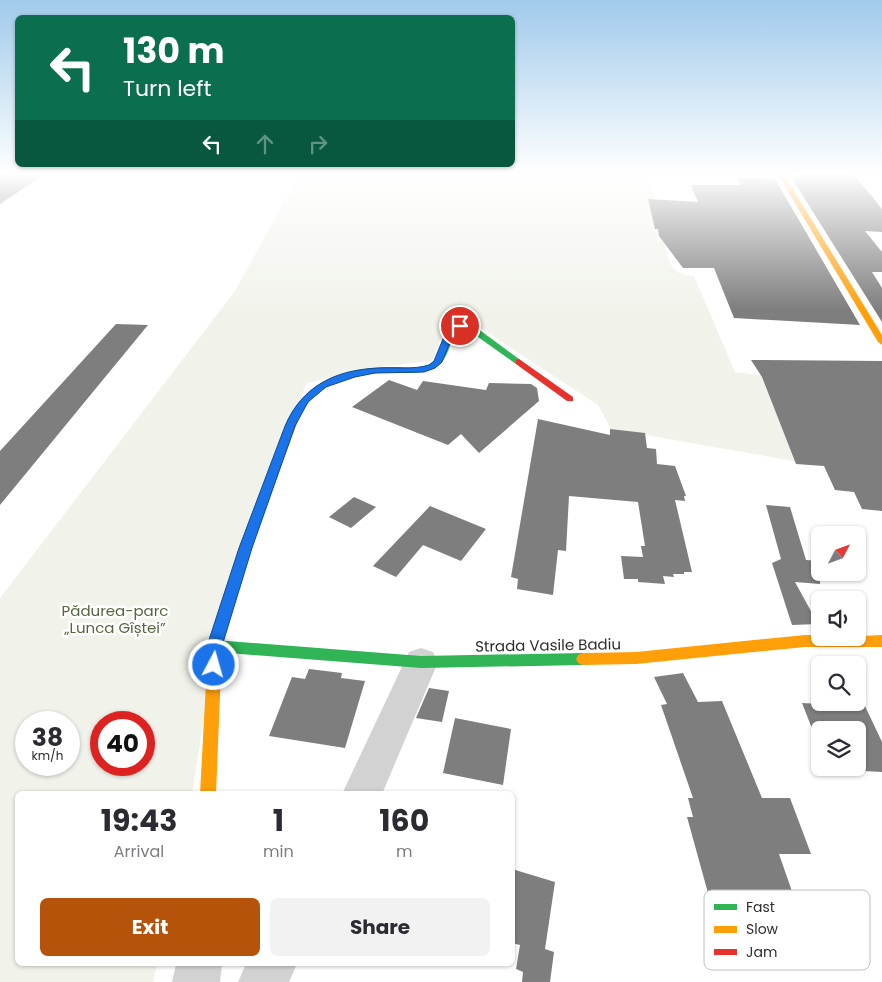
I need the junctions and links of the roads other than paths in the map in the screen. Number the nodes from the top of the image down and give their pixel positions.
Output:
1 (808, 219) edge
2 (882, 342) edge
3 (570, 399) dead end
4 (882, 640) edge
5 (215, 646) junction
6 (421, 662) junction
7 (208, 791) edge
8 (363, 791) edge
9 (199, 966) edge
10 (272, 966) edge
11 (196, 982) edge
12 (262, 982) edge

1 - 2 street
3 - 5 street
4 - 6 street, Strada Vasile Badiu
5 - 6 street, Strada Vasile Badiu
5 - 7 street
6 - 8 street
9 - 11 street
10 - 12 street

